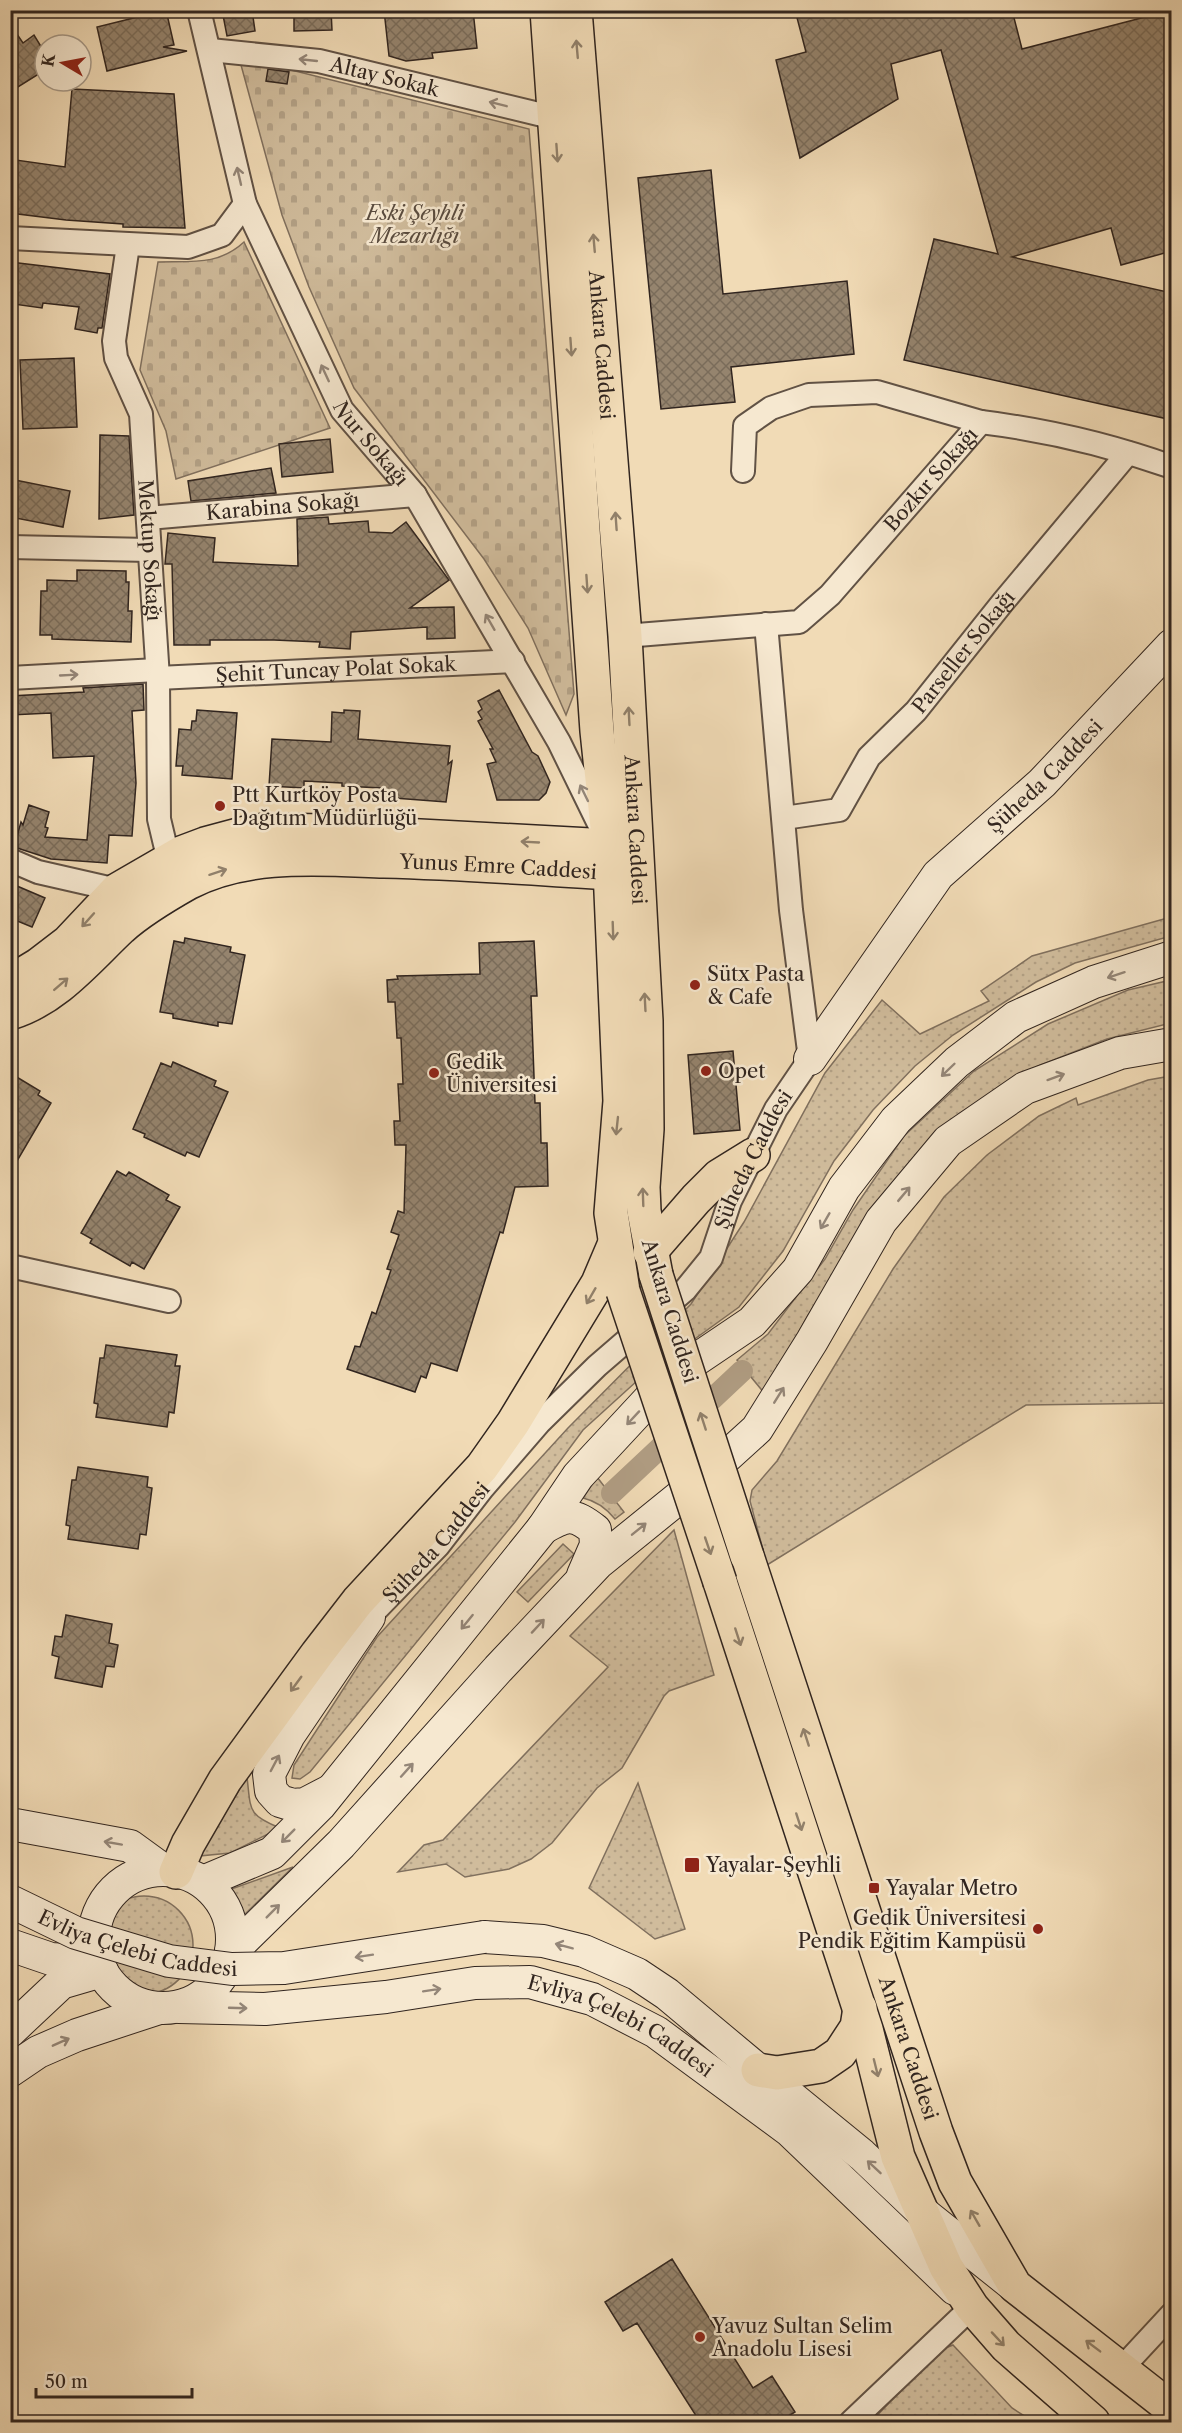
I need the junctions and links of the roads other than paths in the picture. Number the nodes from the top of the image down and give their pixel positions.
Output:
1 (199, 10) edge
2 (547, 10) edge
3 (574, 10) edge
4 (210, 50) junction
5 (555, 118) junction
6 (245, 204) junction
7 (10, 238) edge
8 (128, 245) junction
9 (981, 422) junction
10 (1128, 453) junction
11 (1172, 467) edge
12 (743, 471) dead end
13 (415, 495) junction
14 (148, 518) junction
15 (10, 547) edge
16 (149, 550) junction
17 (766, 624) junction
18 (625, 636) junction
19 (1172, 645) edge
20 (513, 661) junction
21 (158, 674) junction
22 (10, 678) edge
23 (597, 731) junction
24 (559, 742) junction
25 (784, 818) junction
26 (619, 859) junction
27 (10, 860) edge
28 (169, 861) junction
29 (117, 890) junction
30 (1172, 957) edge
31 (10, 982) edge
32 (10, 1013) edge
33 (1172, 1044) edge
34 (810, 1059) junction
35 (753, 1155) junction
36 (615, 1243) junction
37 (653, 1263) junction
38 (10, 1266) edge
39 (169, 1301) dead end
40 (543, 1527) junction
41 (580, 1582) junction
42 (369, 1617) junction
43 (317, 1654) junction
44 (333, 1789) junction
45 (10, 1824) edge
46 (181, 1874) junction
47 (10, 1901) edge
48 (10, 1922) edge
49 (10, 1945) edge
50 (483, 1948) junction
51 (231, 1952) junction
52 (100, 1966) junction
53 (169, 2008) junction
54 (860, 2008) junction
55 (10, 2031) edge
56 (758, 2070) junction
57 (10, 2071) edge
58 (922, 2212) junction
59 (907, 2243) junction
60 (1015, 2286) junction
61 (972, 2307) junction
62 (1172, 2314) edge
63 (1122, 2368) junction
64 (1172, 2409) edge
65 (851, 2422) edge
66 (1093, 2422) edge

1 - 4 street, Nur Sokağı
2 - 5 main road, Ankara Caddesi
18 -> 3 main road, Ankara Caddesi
5 -> 4 street, Altay Sokak
6 -> 4 street, Nur Sokağı
5 -> 23 main road, Ankara Caddesi
6 - 8 street
13 -> 6 street, Nur Sokağı
7 - 8 street
8 - 14 street, Mektup Sokağı
9 - 10 street
9 - 12 street, Bozkır Sokağı
9 - 17 street, Bozkır Sokağı
10 - 11 street
10 - 25 street, Parseller Sokağı
13 - 14 street, Karabina Sokağı
20 -> 13 street, Nur Sokağı
14 - 16 street, Mektup Sokağı
15 - 16 street
16 - 21 street, Mektup Sokağı
17 - 18 street, Bozkır Sokağı
17 - 25 street
26 -> 18 main road, Ankara Caddesi
19 - 34 street, Şüheda Caddesi
20 - 21 street, Şehit Tuncay Polat Sokak
20 - 24 street, Nur Sokağı
22 -> 21 street, Şehit Tuncay Polat Sokak
21 - 28 street, Mektup Sokağı
23 - 24 street
23 - 26 main road, Ankara Caddesi
26 -> 24 street, Nur Sokağı
25 - 34 street
26 -> 28 main road, Yunus Emre Caddesi
32 -> 26 main road, Yunus Emre Caddesi
26 -> 36 main road, Ankara Caddesi
37 -> 26 main road, Ankara Caddesi
27 - 29 street
28 - 29 main road, Yunus Emre Caddesi
29 -> 31 main road, Yunus Emre Caddesi
30 -> 40 street
41 -> 33 street
34 - 35 street, Şüheda Caddesi
35 - 37 main road
35 - 42 street, Şüheda Caddesi
36 -> 43 main road
36 -> 54 main road, Ankara Caddesi, bridge
60 -> 37 main road, Ankara Caddesi, bridge
38 - 39 street
40 - 41 street
40 -> 44 street
51 -> 41 street
42 - 43 street, Şüheda Caddesi
44 -> 42 street
43 -> 46 main road
44 -> 46 street
46 -> 45 street
46 - 51 street
46 - 52 street
50 -> 47 street, Evliya Çelebi Caddesi, bridge
48 - 50 street, Evliya Çelebi Caddesi
49 - 52 street, Evliya Çelebi Caddesi
56 -> 50 street
50 - 59 street
51 - 53 street
52 - 53 street
52 - 55 street
57 -> 53 street
53 -> 59 street, Evliya Çelebi Caddesi
54 - 56 main road
54 -> 58 main road, Ankara Caddesi
58 -> 56 street
58 - 60 street
58 - 61 main road, Ankara Caddesi
59 - 61 street, Evliya Çelebi Caddesi
63 -> 60 main road, Ankara Caddesi
61 - 65 street
61 -> 66 main road, Ankara Caddesi
62 - 63 street
63 - 64 main road, Ankara Caddesi

